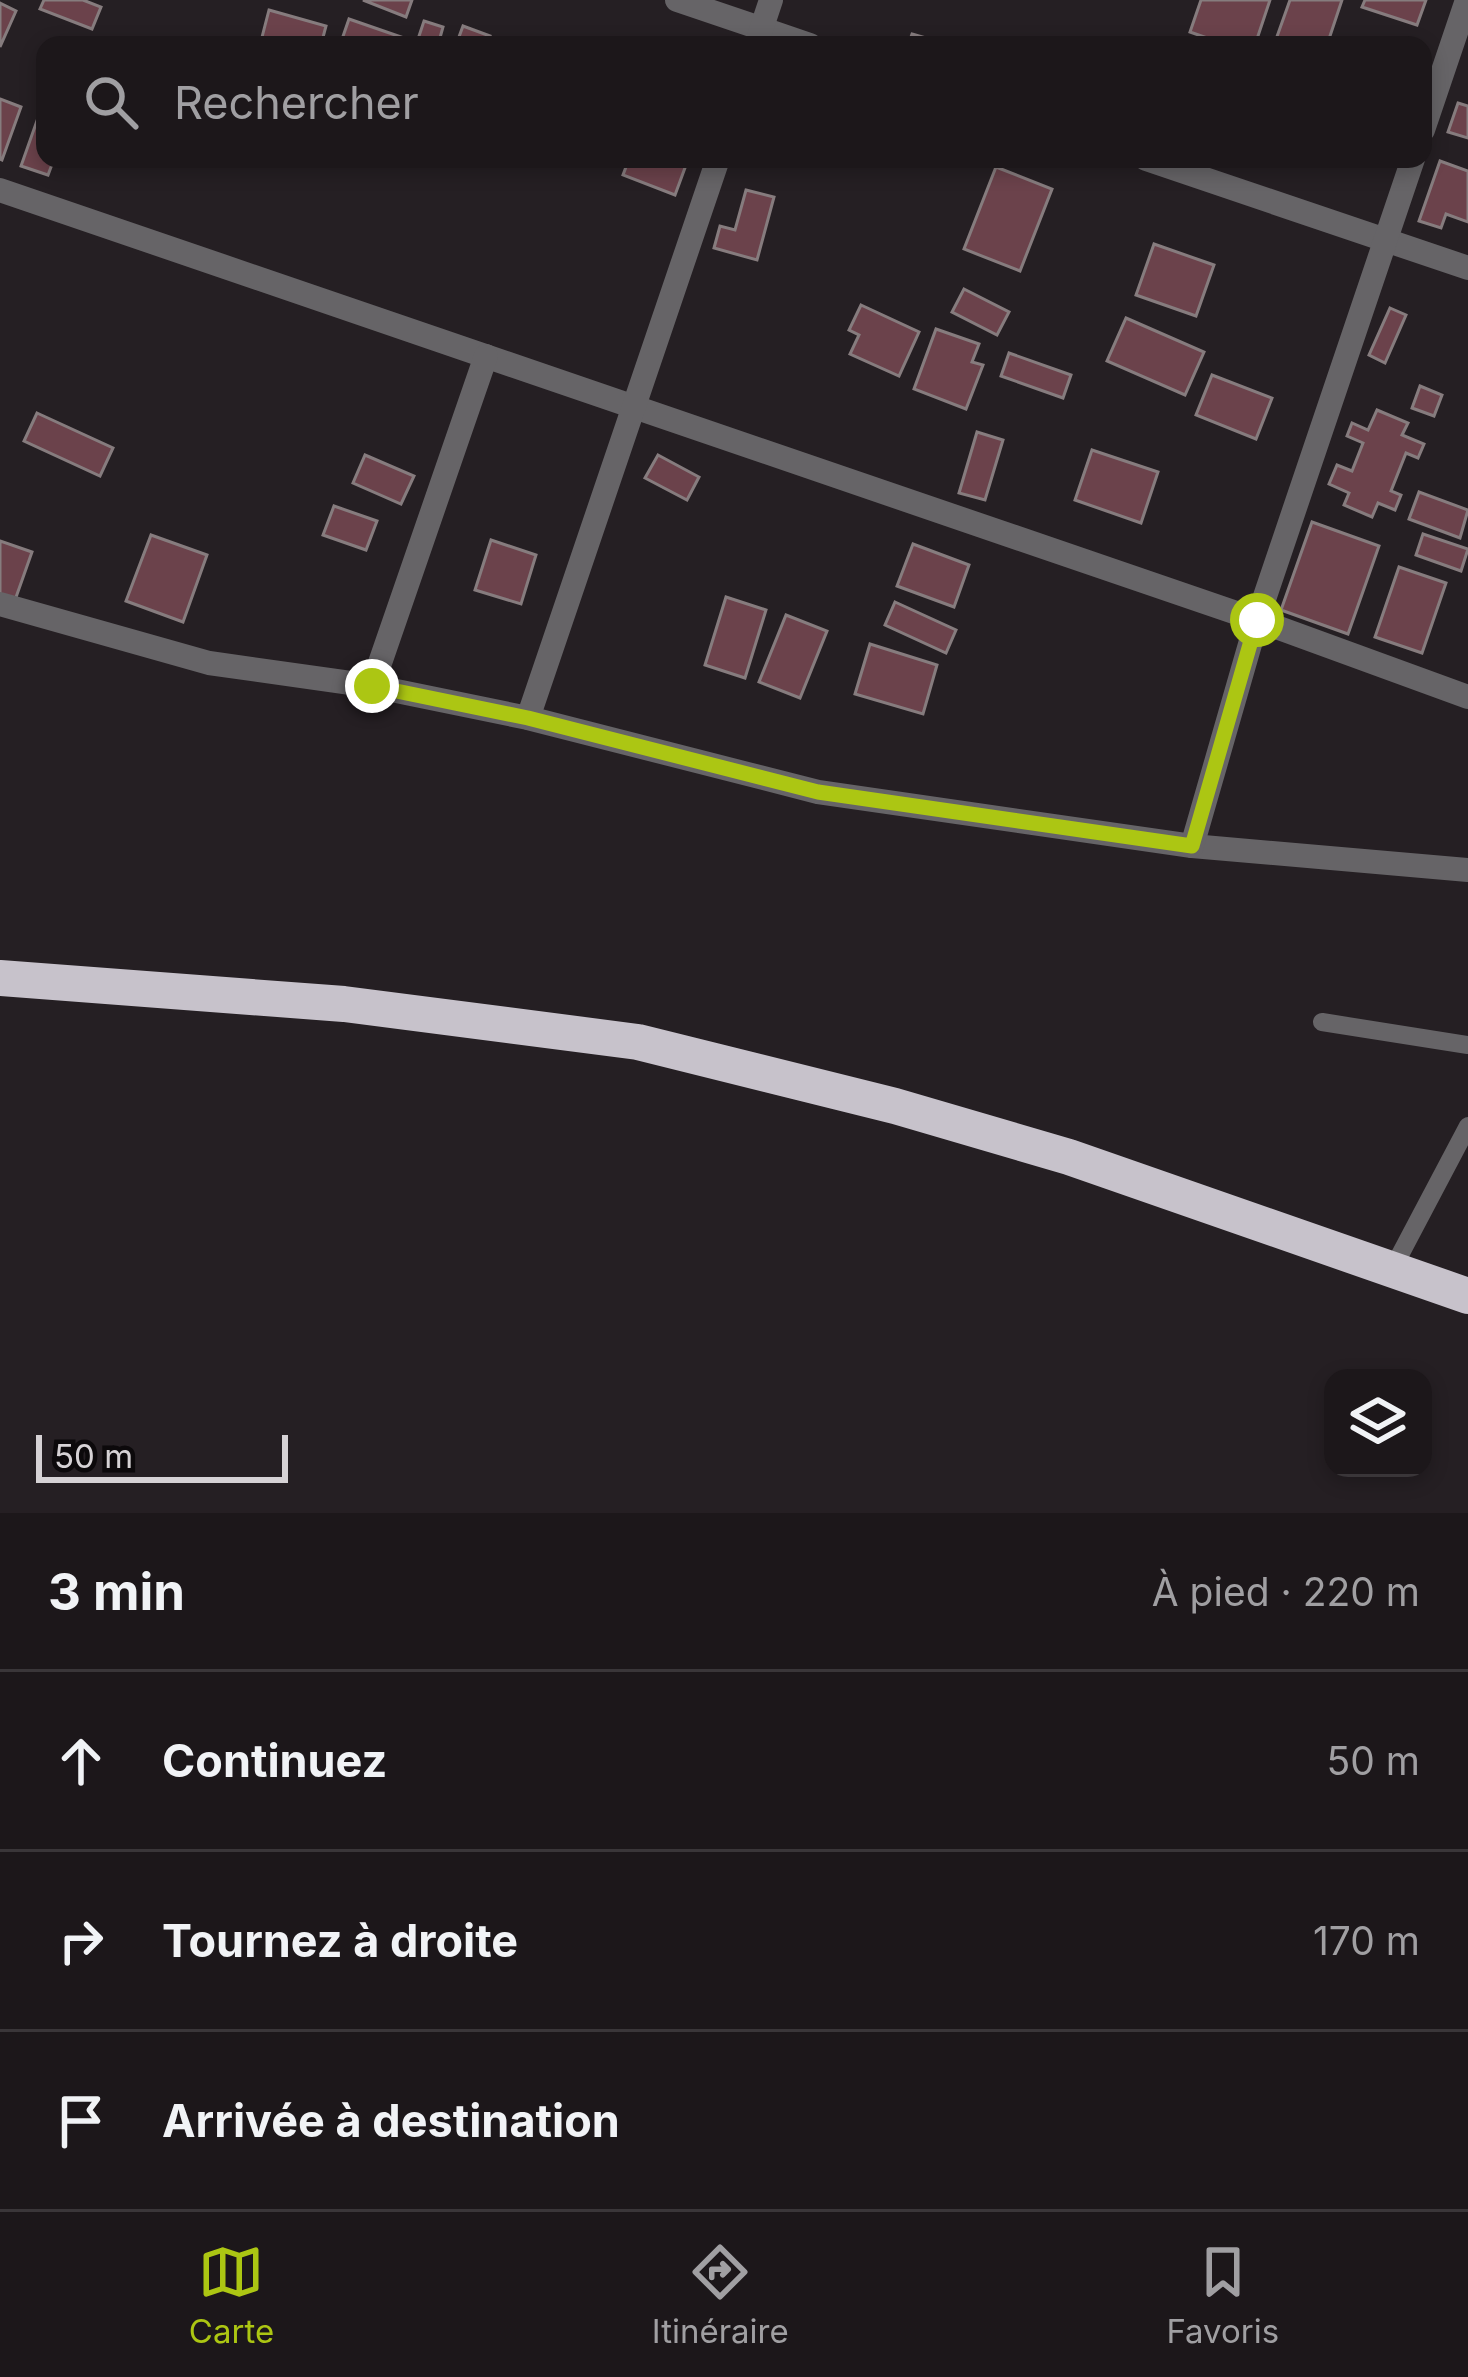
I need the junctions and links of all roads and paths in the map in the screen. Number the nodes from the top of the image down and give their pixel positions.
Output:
1 (677, 0) edge
2 (772, 0) edge
3 (1466, 0) edge
4 (757, 36) edge
5 (759, 36) edge
6 (1432, 103) edge
7 (715, 168) edge
8 (1174, 168) edge
9 (1410, 168) edge
10 (0, 190) edge
11 (1386, 240) junction
12 (1468, 268) edge
13 (486, 356) junction
14 (634, 406) junction
15 (0, 604) edge
16 (1257, 620) junction
17 (372, 686) junction
18 (1468, 697) edge
19 (528, 718) junction
20 (1192, 846) junction
21 (1468, 870) edge
22 (0, 978) edge
23 (1322, 1022) dead end
24 (1468, 1045) edge
25 (1468, 1126) edge
26 (1392, 1270) junction
27 (1468, 1296) edge

1 - 4 street
2 - 5 street
3 - 6 street
7 - 14 street
8 - 11 street
9 - 11 street
10 - 13 street
11 - 12 street
11 - 16 street
13 - 14 street
13 - 17 street
14 - 16 street
14 - 19 street
15 - 17 street
16 - 18 street
16 - 20 street
17 - 19 street
19 - 20 street
20 - 21 street
22 - 26 highway
23 - 24 lane
25 - 26 lane
26 - 27 highway

